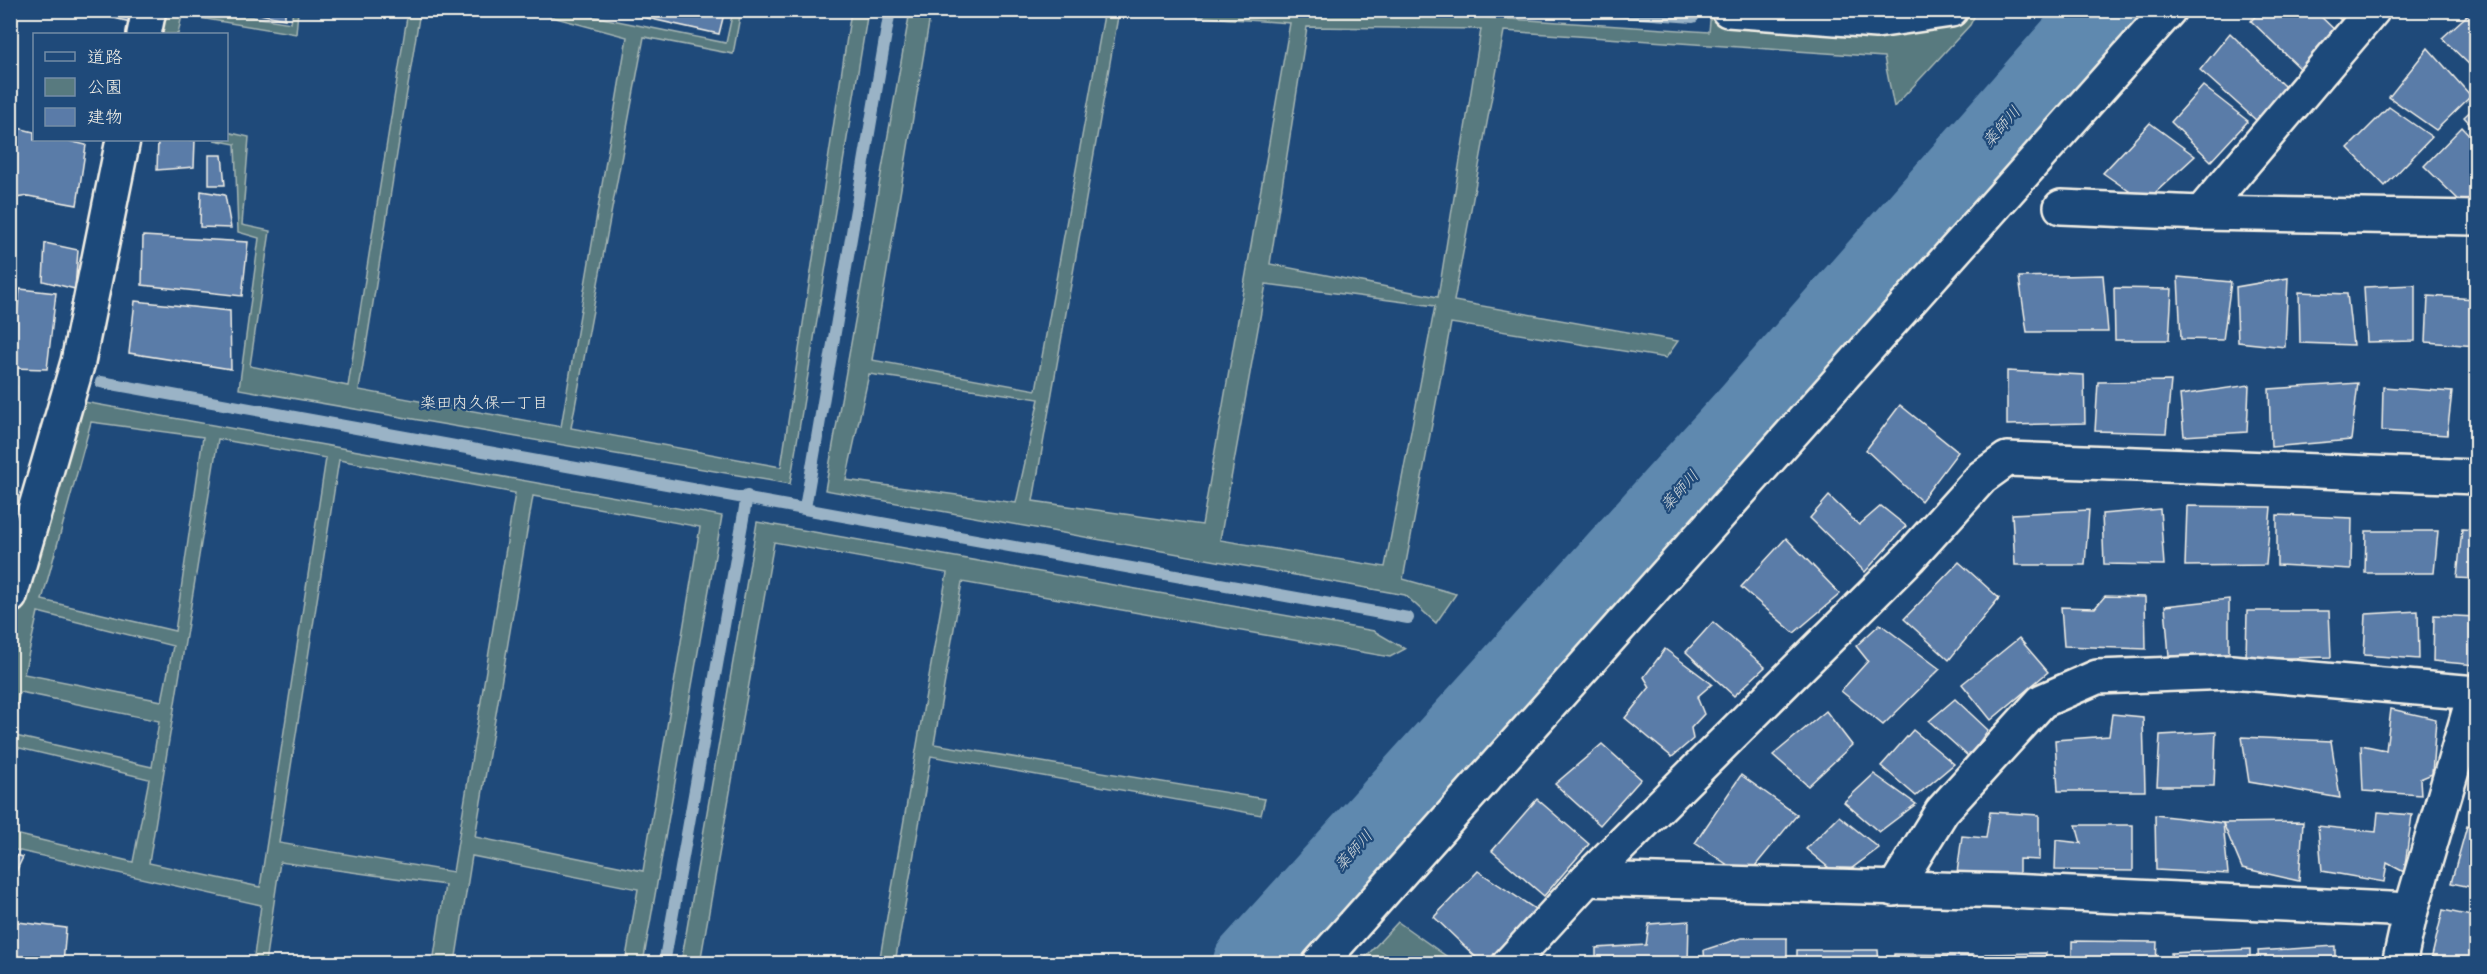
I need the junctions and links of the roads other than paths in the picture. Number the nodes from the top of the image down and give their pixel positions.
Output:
1 (149, 10) edge
2 (1728, 10) edge
3 (1951, 10) edge
4 (2169, 10) edge
5 (2373, 10) edge
6 (144, 33) edge
7 (123, 141) edge
8 (2061, 207) dead end
9 (2201, 213) junction
10 (2476, 218) edge
11 (2476, 477) edge
12 (10, 596) edge
13 (2476, 692) edge
14 (1587, 879) junction
15 (1894, 889) junction
16 (2411, 910) junction
17 (1319, 963) edge
18 (1509, 963) edge
19 (2399, 963) edge

1 - 6 street
2 - 3 street
4 - 17 street
5 - 9 street
7 - 12 street
8 - 9 street
9 - 10 street
11 - 14 street
13 - 15 street
13 - 16 street
14 - 15 street
14 - 18 street
15 - 16 street
16 - 19 street

